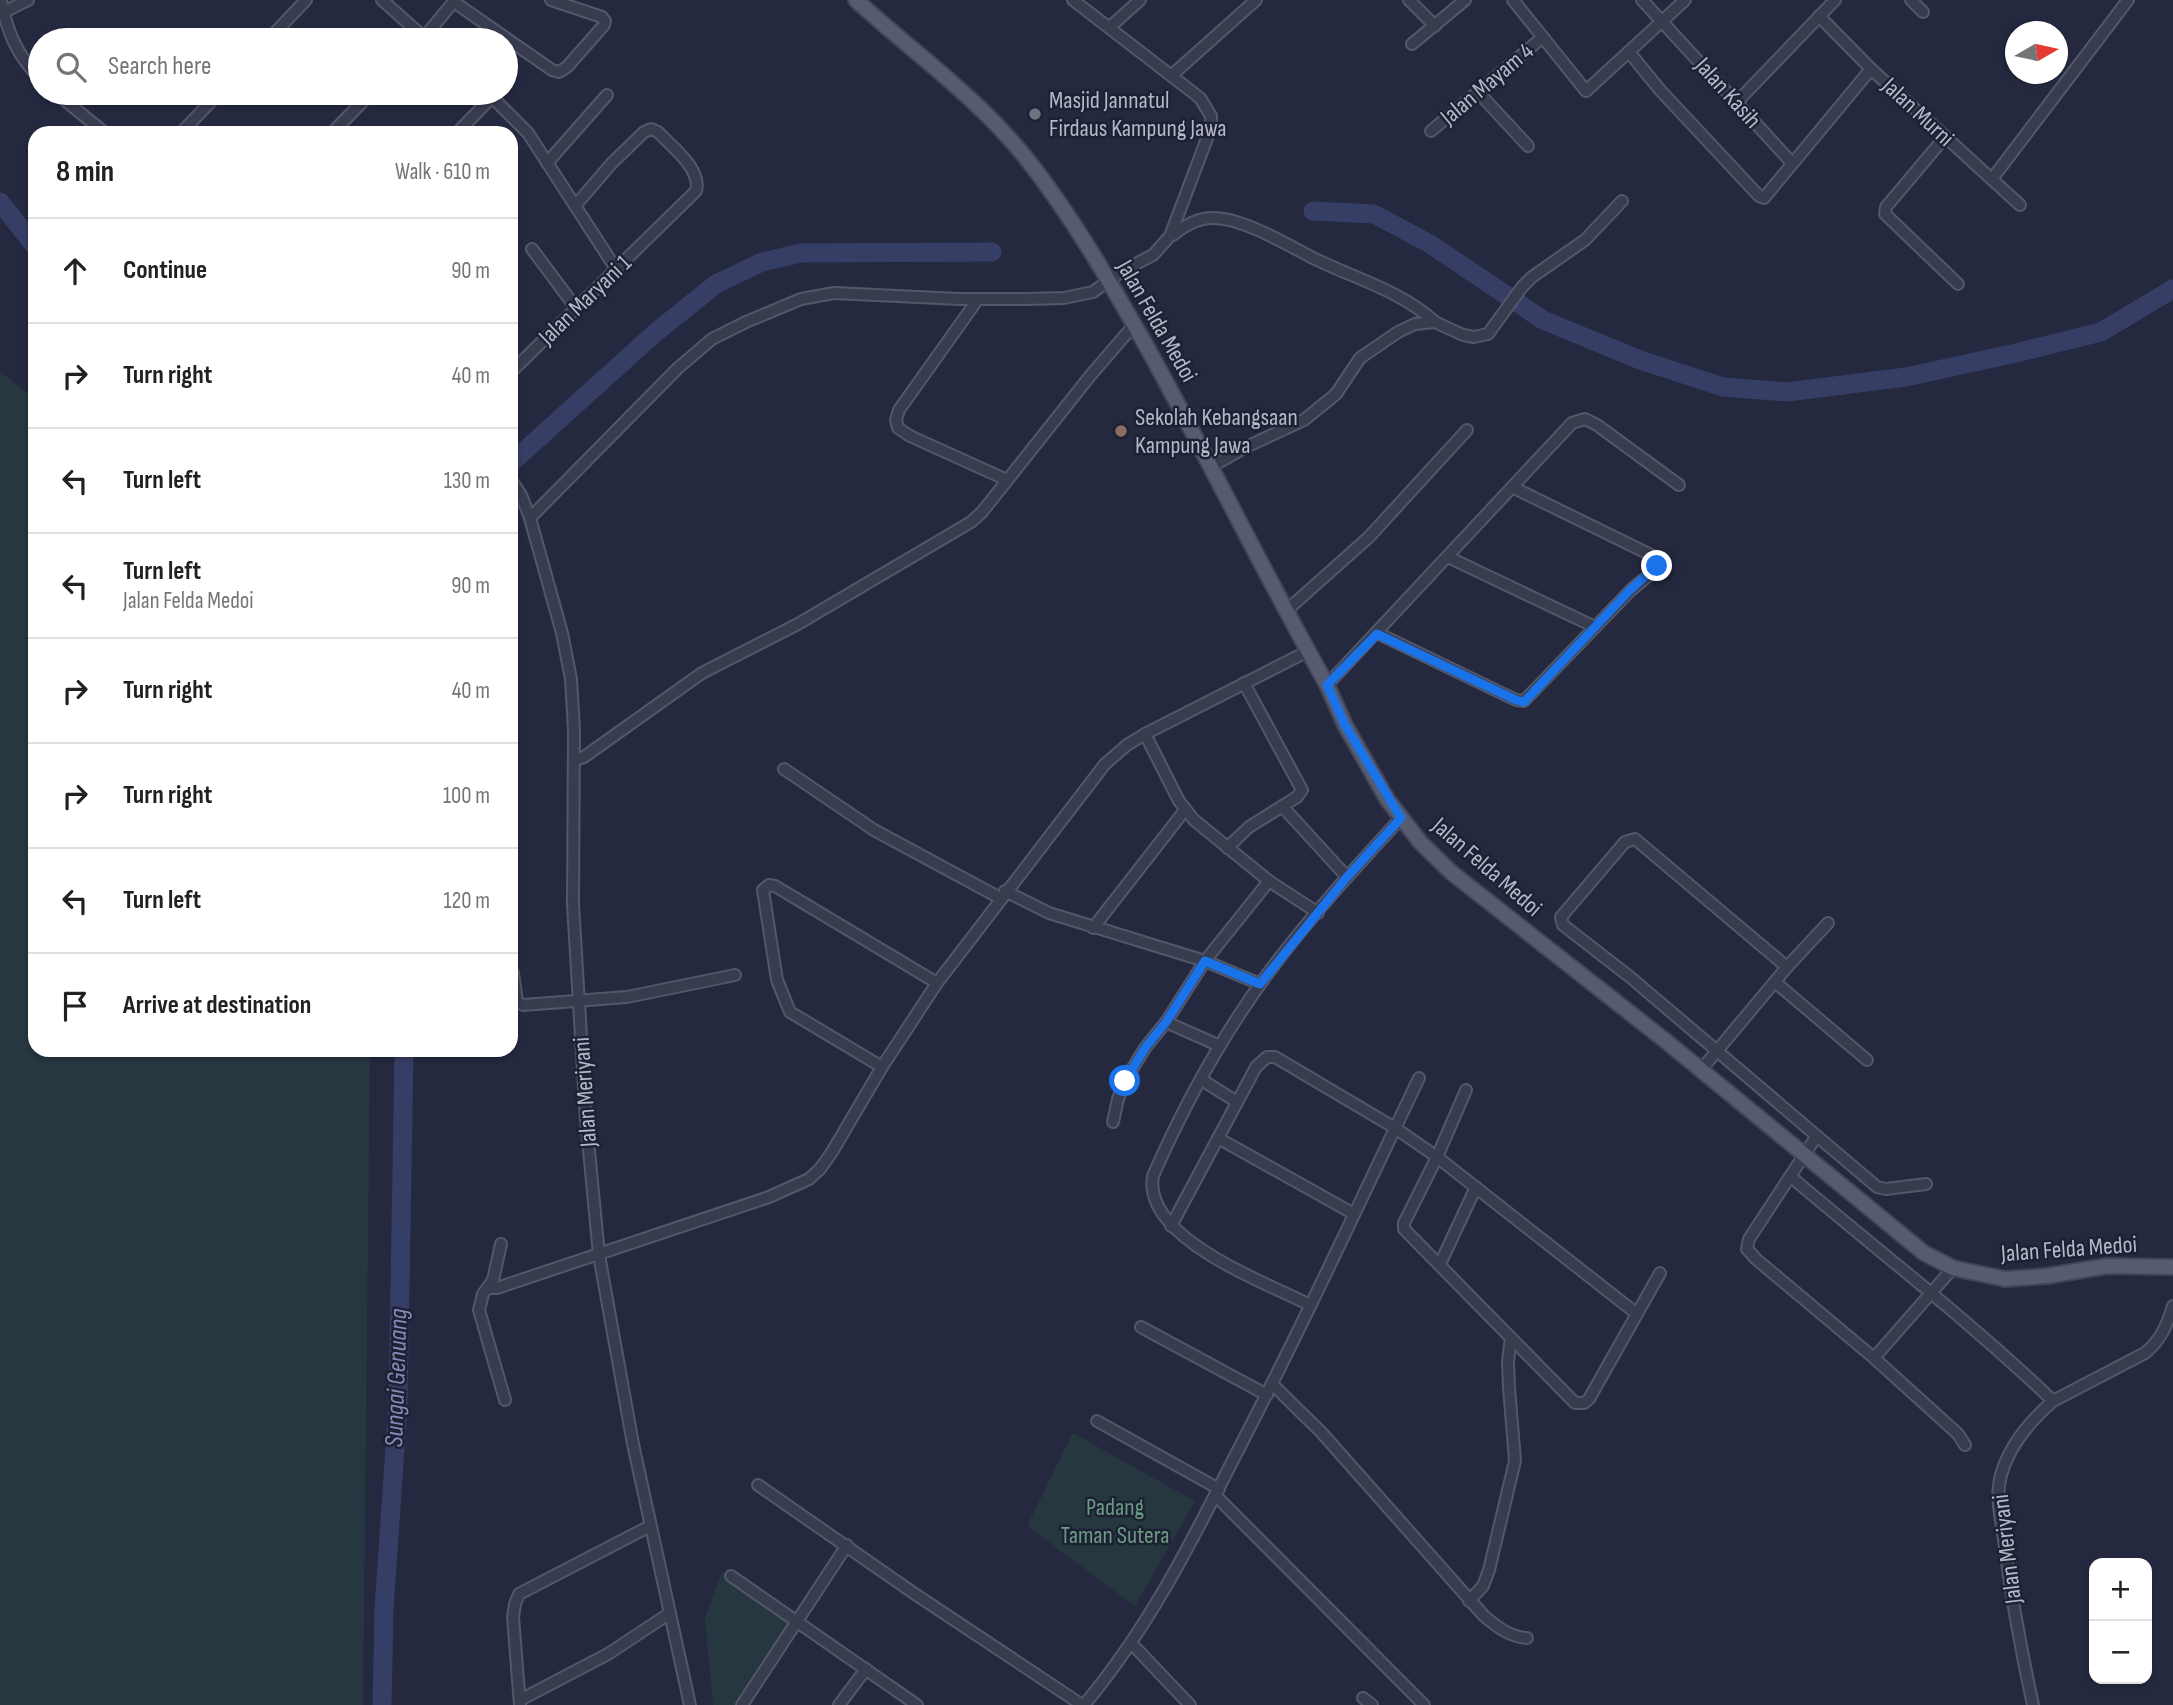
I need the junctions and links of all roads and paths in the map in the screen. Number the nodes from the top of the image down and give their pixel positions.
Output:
1 (1, 0) edge
2 (28, 0) edge
3 (306, 0) edge
4 (382, 0) edge
5 (551, 0) edge
6 (856, 0) edge
7 (1073, 0) edge
8 (1140, 0) edge
9 (1256, 0) edge
10 (1409, 0) edge
11 (1465, 0) edge
12 (1513, 0) edge
13 (1642, 0) edge
14 (1685, 0) edge
15 (1835, 0) edge
16 (1911, 0) edge
17 (2128, 0) edge
18 (455, 1) edge
19 (4, 12) junction
20 (1923, 12) dead end
21 (1819, 16) junction
22 (1663, 22) junction
23 (1435, 26) junction
24 (1110, 27) junction
25 (279, 28) edge
26 (413, 28) edge
27 (434, 28) edge
28 (493, 28) edge
29 (1543, 37) junction
30 (1412, 44) dead end
31 (518, 46) edge
32 (1629, 52) junction
33 (28, 64) edge
34 (1871, 69) junction
35 (1172, 75) junction
36 (1478, 92) junction
37 (607, 95) dead end
38 (1737, 102) junction
39 (71, 105) edge
40 (207, 105) edge
41 (359, 105) edge
42 (481, 105) edge
43 (501, 105) edge
44 (96, 126) edge
45 (187, 126) edge
46 (339, 126) edge
47 (463, 126) edge
48 (1431, 131) dead end
49 (1945, 138) junction
50 (1528, 146) dead end
51 (547, 163) junction
52 (1793, 163) junction
53 (1992, 179) junction
54 (1622, 201) dead end
55 (2020, 205) dead end
56 (575, 206) junction
57 (1170, 236) junction
58 (532, 249) dead end
59 (616, 269) junction
60 (1109, 281) junction
61 (1958, 284) dead end
62 (978, 299) junction
63 (576, 308) junction
64 (1435, 322) junction
65 (1134, 325) junction
66 (518, 365) edge
67 (1467, 430) dead end
68 (1211, 467) junction
69 (1007, 480) junction
70 (1679, 485) dead end
71 (1513, 487) junction
72 (518, 490) edge
73 (530, 518) junction
74 (1448, 557) junction
75 (1286, 611) junction
76 (1595, 627) junction
77 (1377, 634) junction
78 (1308, 651) junction
79 (1244, 683) junction
80 (1327, 685) junction
81 (1145, 734) junction
82 (574, 760) junction
83 (783, 769) dead end
84 (1282, 806) junction
85 (1185, 810) junction
86 (1401, 818) junction
87 (1227, 848) junction
88 (1347, 877) junction
89 (1269, 881) junction
90 (1003, 895) junction
91 (1318, 913) junction
92 (1828, 923) dead end
93 (1093, 928) junction
94 (1205, 961) junction
95 (1787, 967) junction
96 (735, 975) dead end
97 (1775, 982) junction
98 (937, 983) junction
99 (1260, 984) junction
100 (518, 1002) edge
101 (580, 1002) junction
102 (1166, 1022) junction
103 (1220, 1046) junction
104 (1717, 1051) junction
105 (1867, 1060) dead end
106 (882, 1067) junction
107 (1701, 1070) junction
108 (1419, 1078) dead end
109 (1202, 1080) junction
110 (1466, 1090) dead end
111 (1237, 1102) junction
112 (1113, 1122) dead end
113 (1395, 1128) junction
114 (1816, 1137) junction
115 (1218, 1138) junction
116 (1803, 1154) junction
117 (1437, 1157) junction
118 (1790, 1176) junction
119 (1926, 1184) dead end
120 (1476, 1187) junction
121 (1354, 1213) junction
122 (1171, 1226) junction
123 (501, 1244) dead end
124 (599, 1255) junction
125 (1440, 1264) junction
126 (2173, 1267) edge
127 (1953, 1268) junction
128 (1660, 1273) dead end
129 (488, 1288) junction
130 (1930, 1294) junction
131 (1310, 1305) junction
132 (2173, 1306) edge
133 (1637, 1314) junction
134 (1141, 1327) dead end
135 (1511, 1338) junction
136 (1874, 1359) junction
137 (1272, 1384) junction
138 (1267, 1395) junction
139 (505, 1401) dead end
140 (2053, 1401) junction
141 (1097, 1421) dead end
142 (1965, 1445) dead end
143 (758, 1485) dead end
144 (1217, 1492) junction
145 (650, 1526) junction
146 (847, 1545) junction
147 (731, 1576) dead end
148 (1469, 1601) junction
149 (670, 1613) junction
150 (798, 1622) junction
151 (1527, 1638) dead end
152 (1132, 1644) junction
153 (866, 1669) junction
154 (520, 1703) edge
155 (690, 1705) edge
156 (743, 1705) edge
157 (839, 1705) edge
158 (917, 1705) edge
159 (1083, 1705) edge
160 (1190, 1705) edge
161 (1424, 1705) edge
162 (2033, 1705) edge

1 - 19 street
2 - 19 street
3 - 25 street
4 - 26 street
5 - 31 street
6 - 60 main road, Jalan Felda Medoi
7 - 24 street
8 - 24 street
9 - 35 street
10 - 23 street
11 - 23 street
12 - 29 street
13 - 22 street, Jalan Kasih
14 - 22 street
15 - 21 street
16 - 20 street
17 - 53 street
18 - 27 street
18 - 28 street
19 - 33 street
21 - 34 street, Jalan Murni
21 - 38 street
22 - 32 street
22 - 38 street, Jalan Kasih
23 - 30 street
24 - 35 street
29 - 32 street
29 - 36 street, Jalan Mayam 4
32 - 52 street
34 - 49 street, Jalan Murni
34 - 52 street
35 - 57 street
36 - 48 street, Jalan Mayam 4
36 - 50 street
37 - 51 street
38 - 52 street, Jalan Kasih
39 - 44 street
40 - 45 street
41 - 46 street
42 - 47 street
43 - 51 street
49 - 53 street, Jalan Murni
49 - 61 street
51 - 56 street
53 - 55 street, Jalan Murni
54 - 64 street
56 - 59 street
56 - 59 street, Jalan Maryani 1
57 - 60 street
57 - 64 street
58 - 63 street
59 - 63 street, Jalan Maryani 1
60 - 62 street
60 - 65 main road, Jalan Felda Medoi
62 - 69 street
62 - 73 street
63 - 66 street, Jalan Maryani 1
64 - 68 street
65 - 68 main road, Jalan Felda Medoi
65 - 69 street
67 - 75 street
68 - 75 main road, Jalan Felda Medoi
69 - 82 street
70 - 71 street
71 - 74 street
71 - 76 street
72 - 73 street, Jalan Meriyani
73 - 82 street, Jalan Meriyani
74 - 76 street
74 - 77 street
75 - 78 main road, Jalan Felda Medoi
76 - 77 street
77 - 80 street
78 - 79 street
78 - 80 main road, Jalan Felda Medoi
79 - 81 street
79 - 84 street
80 - 86 main road, Jalan Felda Medoi
81 - 85 street
81 - 90 street
82 - 101 street, Jalan Meriyani
83 - 90 street
84 - 87 street
84 - 88 street
85 - 87 street
85 - 93 street
86 - 88 street
86 - 107 main road, Jalan Felda Medoi
87 - 89 street
88 - 91 street
89 - 91 street
89 - 94 street
90 - 93 street
90 - 98 street
91 - 99 street
92 - 95 street
93 - 94 street
94 - 99 street
94 - 102 street
95 - 97 street
95 - 104 street
96 - 101 street
97 - 104 street
97 - 105 street
98 - 106 street
98 - 106 street
99 - 103 street
100 - 101 street
101 - 124 street, Jalan Meriyani
102 - 103 street
102 - 112 street
103 - 109 street
104 - 107 street
104 - 114 street
106 - 124 street
107 - 116 main road, Jalan Felda Medoi
108 - 113 street
109 - 111 street
109 - 122 street
110 - 117 street
111 - 113 street
111 - 115 street
113 - 117 street
113 - 121 street
114 - 116 street
114 - 119 street
115 - 121 street
115 - 122 street
116 - 118 street
116 - 127 main road, Jalan Felda Medoi
117 - 120 street
117 - 125 street
118 - 130 street
118 - 136 street
120 - 125 street
120 - 133 street
121 - 131 street
122 - 131 street
123 - 129 street
124 - 129 street
124 - 145 street, Jalan Meriyani
125 - 135 street
126 - 127 main road, Jalan Felda Medoi
127 - 130 street
128 - 133 street
129 - 139 street
130 - 136 street
130 - 140 street
131 - 137 street
132 - 140 street, Jalan Meriyani
133 - 135 street
134 - 138 street
135 - 148 street
136 - 142 street
137 - 138 street
137 - 148 street
138 - 144 street
140 - 162 street, Jalan Meriyani
141 - 144 street
143 - 146 street
144 - 152 street
144 - 161 street
145 - 149 street, Jalan Meriyani
145 - 154 street
146 - 150 street
146 - 159 street
147 - 150 street
148 - 151 street
149 - 154 street
149 - 155 street, Jalan Meriyani
150 - 153 street
150 - 156 street
152 - 159 street
152 - 160 street
153 - 157 street
153 - 158 street

